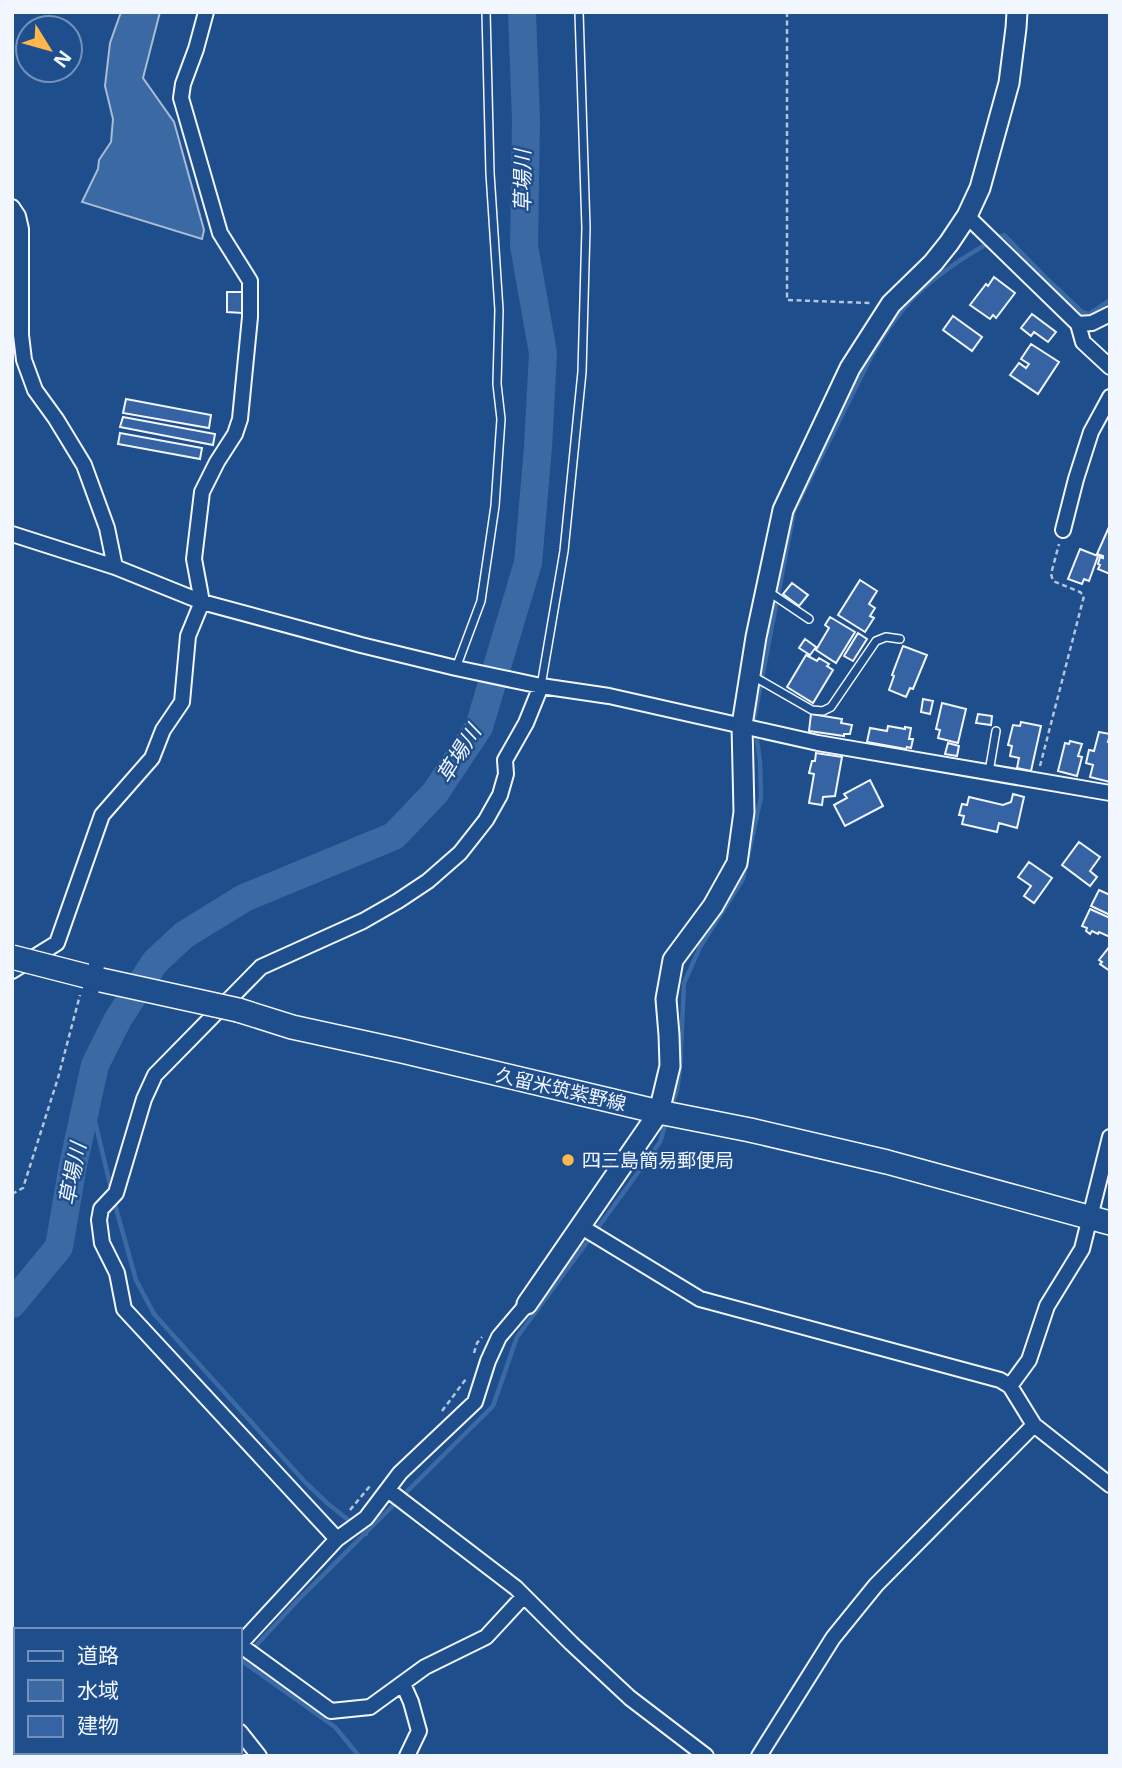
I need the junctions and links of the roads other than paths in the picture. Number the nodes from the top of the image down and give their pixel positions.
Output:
1 (206, 12) edge
2 (486, 12) edge
3 (579, 12) edge
4 (1017, 12) edge
5 (12, 207) edge
6 (967, 216) junction
7 (1110, 314) edge
8 (1078, 324) junction
9 (1110, 367) edge
10 (1110, 397) edge
11 (1063, 530) road end
12 (12, 534) edge
13 (116, 568) junction
14 (766, 590) junction
15 (202, 601) junction
16 (809, 619) dead end
17 (900, 639) dead end
18 (459, 669) junction
19 (749, 674) junction
20 (537, 685) junction
21 (742, 726) junction
22 (996, 731) dead end
23 (988, 772) junction
24 (1110, 793) edge
25 (12, 957) edge
26 (12, 971) edge
27 (659, 1112) junction
28 (1110, 1137) edge
29 (1100, 1221) edge
30 (580, 1226) junction
31 (527, 1304) joint
32 (1010, 1386) junction
33 (1034, 1425) junction
34 (1110, 1485) edge
35 (388, 1490) junction
36 (337, 1539) junction
37 (524, 1596) junction
38 (242, 1642) edge
39 (242, 1645) edge
40 (403, 1684) junction
41 (242, 1735) edge
42 (259, 1756) edge
43 (407, 1756) edge
44 (706, 1756) edge
45 (759, 1756) edge

1 - 15 street
2 - 18 lane
3 - 20 lane
4 - 6 street
5 - 13 street
6 - 8 street
6 - 14 street
7 - 8 street
8 - 9 street
10 - 11 street
12 - 13 street
13 - 15 street
14 - 16 lane
14 - 19 street
15 - 18 street
15 - 26 street
17 - 19 lane
18 - 20 street
19 - 21 street
20 - 21 street
20 - 36 street
21 - 23 street
21 - 27 street
22 - 23 lane
23 - 24 street
25 - 27 main road, 久留米筑紫野線, bridge
27 - 29 main road, 久留米筑紫野線
27 - 30 street
28 - 29 street
29 - 32 street
30 - 31 street
30 - 32 street
31 - 35 street
32 - 33 street
33 - 34 street
33 - 45 street
35 - 36 street
35 - 37 street
36 - 38 street
37 - 40 street
37 - 44 street
39 - 40 street
40 - 43 street
41 - 42 street

